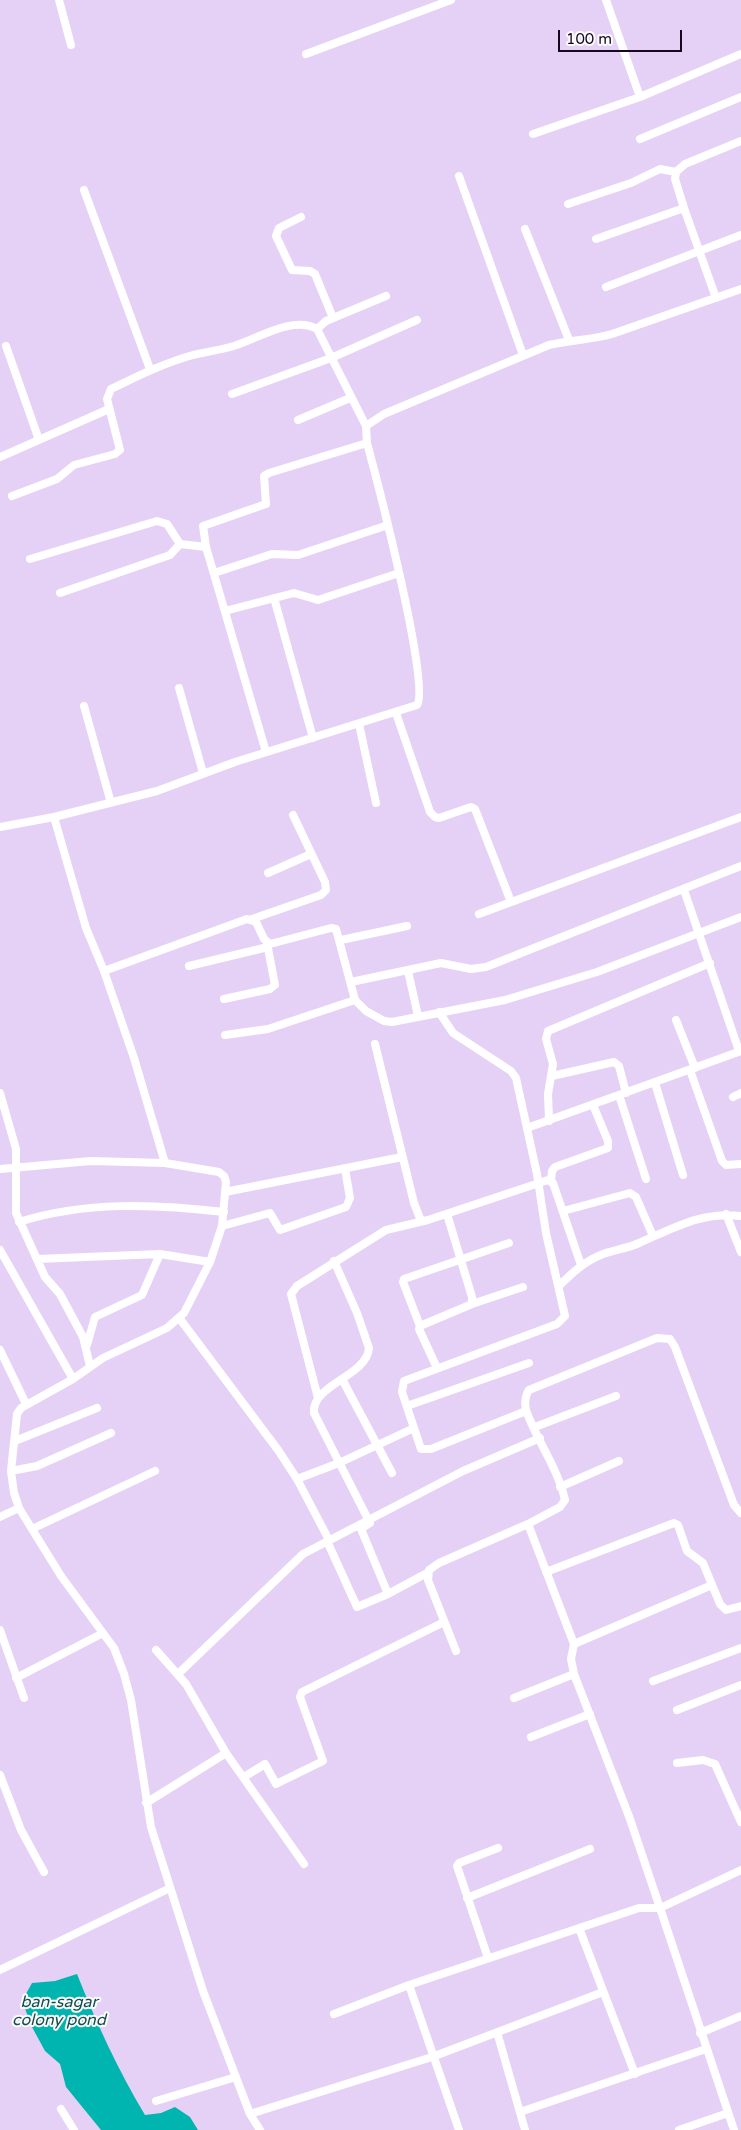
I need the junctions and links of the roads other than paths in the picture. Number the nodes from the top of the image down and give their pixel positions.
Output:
1 (59, 0) edge
2 (451, 0) edge
3 (606, 0) edge
4 (71, 45) dead end
5 (306, 54) dead end
6 (741, 54) edge
7 (640, 97) junction
8 (741, 97) edge
9 (533, 134) dead end
10 (640, 139) dead end
11 (741, 141) edge
12 (676, 172) junction
13 (459, 176) dead end
14 (84, 190) dead end
15 (568, 204) dead end
16 (684, 208) junction
17 (301, 217) dead end
18 (525, 229) dead end
19 (741, 235) edge
20 (596, 239) dead end
21 (699, 251) junction
22 (606, 288) dead end
23 (741, 289) edge
24 (386, 296) dead end
25 (716, 298) junction
26 (333, 318) junction
27 (417, 320) dead end
28 (317, 329) junction
29 (569, 340) junction
30 (6, 346) dead end
31 (523, 355) junction
32 (332, 358) junction
33 (150, 370) junction
34 (232, 394) dead end
35 (350, 398) junction
36 (109, 409) junction
37 (298, 420) dead end
38 (366, 426) junction
39 (39, 440) junction
40 (367, 443) junction
41 (0, 457) edge
42 (12, 496) dead end
43 (388, 525) junction
44 (180, 544) junction
45 (206, 547) junction
46 (30, 559) dead end
47 (214, 573) junction
48 (400, 573) junction
49 (60, 593) dead end
50 (274, 598) junction
51 (225, 611) junction
52 (179, 688) dead end
53 (84, 706) dead end
54 (396, 713) junction
55 (359, 724) junction
56 (313, 738) junction
57 (266, 752) junction
58 (203, 774) junction
59 (111, 803) junction
60 (376, 803) dead end
61 (293, 816) dead end
62 (54, 817) junction
63 (741, 817) edge
64 (0, 827) edge
65 (311, 854) junction
66 (741, 866) edge
67 (268, 873) dead end
68 (684, 890) junction
69 (511, 902) junction
70 (479, 914) dead end
71 (741, 917) edge
72 (252, 919) junction
73 (407, 926) dead end
74 (700, 933) junction
75 (341, 940) junction
76 (268, 945) junction
77 (710, 963) junction
78 (190, 966) dead end
79 (104, 971) junction
80 (408, 971) junction
81 (351, 982) junction
82 (224, 999) dead end
83 (355, 1000) junction
84 (439, 1012) junction
85 (418, 1016) junction
86 (676, 1020) dead end
87 (225, 1035) dead end
88 (375, 1044) dead end
89 (740, 1051) edge
90 (693, 1069) junction
91 (552, 1076) junction
92 (655, 1083) junction
93 (0, 1093) edge
94 (741, 1093) edge
95 (622, 1094) junction
96 (733, 1097) dead end
97 (593, 1105) junction
98 (549, 1121) junction
99 (528, 1128) junction
100 (402, 1156) junction
101 (165, 1163) junction
102 (741, 1164) edge
103 (14, 1166) junction
104 (0, 1169) edge
105 (345, 1169) junction
106 (683, 1175) dead end
107 (646, 1179) dead end
108 (551, 1181) junction
109 (538, 1183) junction
110 (225, 1192) junction
111 (563, 1211) junction
112 (224, 1212) junction
113 (447, 1214) junction
114 (726, 1214) junction
115 (741, 1216) edge
116 (421, 1221) junction
117 (19, 1222) junction
118 (222, 1226) junction
119 (653, 1236) junction
120 (509, 1243) dead end
121 (0, 1250) edge
122 (741, 1252) edge
123 (160, 1254) junction
124 (38, 1259) junction
125 (461, 1259) junction
126 (210, 1262) junction
127 (334, 1262) junction
128 (581, 1265) junction
129 (560, 1285) junction
130 (522, 1287) dead end
131 (472, 1304) junction
132 (180, 1319) junction
133 (420, 1326) junction
134 (87, 1345) junction
135 (0, 1350) edge
136 (529, 1363) dead end
137 (3, 1365) edge
138 (90, 1366) junction
139 (437, 1368) junction
140 (73, 1379) junction
141 (342, 1379) junction
142 (616, 1396) dead end
143 (318, 1398) junction
144 (26, 1404) junction
145 (407, 1406) junction
146 (97, 1408) dead end
147 (526, 1411) junction
148 (535, 1427) junction
149 (414, 1428) junction
150 (111, 1433) dead end
151 (540, 1438) junction
152 (15, 1441) junction
153 (376, 1446) junction
154 (619, 1461) dead end
155 (339, 1463) junction
156 (11, 1471) junction
157 (155, 1471) dead end
158 (392, 1473) dead end
159 (297, 1479) junction
160 (560, 1487) junction
161 (19, 1508) junction
162 (741, 1513) edge
163 (0, 1517) edge
164 (368, 1519) junction
165 (528, 1524) junction
166 (32, 1529) junction
167 (328, 1540) junction
168 (546, 1572) junction
169 (427, 1574) junction
170 (712, 1585) junction
171 (388, 1594) junction
172 (741, 1606) edge
173 (444, 1622) junction
174 (0, 1630) edge
175 (103, 1633) junction
176 (574, 1644) junction
177 (741, 1648) edge
178 (156, 1650) dead end
179 (456, 1651) dead end
180 (178, 1674) junction
181 (574, 1674) junction
182 (16, 1678) junction
183 (653, 1681) dead end
184 (741, 1685) edge
185 (24, 1698) dead end
186 (514, 1698) dead end
187 (677, 1710) dead end
188 (590, 1714) junction
189 (531, 1737) dead end
190 (226, 1753) junction
191 (677, 1763) dead end
192 (0, 1775) edge
193 (244, 1776) junction
194 (146, 1803) junction
195 (741, 1822) edge
196 (498, 1848) dead end
197 (590, 1848) dead end
198 (304, 1864) dead end
199 (741, 1870) edge
200 (44, 1872) dead end
201 (170, 1888) junction
202 (467, 1898) junction
203 (660, 1908) junction
204 (579, 1928) junction
205 (488, 1958) junction
206 (0, 1970) edge
207 (409, 1985) junction
208 (603, 1992) junction
209 (334, 2014) dead end
210 (741, 2016) edge
211 (497, 2032) junction
212 (700, 2034) junction
213 (706, 2049) junction
214 (432, 2057) junction
215 (635, 2074) junction
216 (236, 2077) junction
217 (156, 2101) dead end
218 (61, 2110) dead end
219 (520, 2112) junction
220 (728, 2113) junction
221 (250, 2114) junction
222 (74, 2130) edge
223 (260, 2130) edge
224 (459, 2130) edge
225 (524, 2130) edge
226 (680, 2130) edge
227 (734, 2130) edge

1 - 4 street
2 - 5 street
3 - 7 street
6 - 7 street
7 - 9 street
8 - 10 street
11 - 12 street
12 - 15 street
12 - 16 street
13 - 31 street
14 - 33 street
16 - 20 street
16 - 21 street
17 - 26 street
18 - 29 street
19 - 21 street
21 - 22 street
21 - 25 street
23 - 25 street
24 - 26 street
25 - 29 street
26 - 28 street
27 - 32 street
28 - 32 street
28 - 33 street
29 - 31 street
30 - 39 street
31 - 38 street
32 - 34 street
32 - 35 street
33 - 36 street
35 - 37 street
35 - 38 street
36 - 39 street
36 - 42 street
38 - 40 street
39 - 41 street
40 - 43 street
40 - 45 street
43 - 47 street
43 - 48 street
44 - 45 street
44 - 46 street
44 - 49 street
45 - 47 street
47 - 51 street
48 - 50 street
48 - 54 street
50 - 51 street
50 - 56 street
51 - 57 street
52 - 58 street
53 - 59 street
54 - 55 street
54 - 69 street
55 - 56 street
55 - 60 street
56 - 57 street
57 - 58 street
58 - 59 street
59 - 62 street
61 - 65 street
62 - 64 street
62 - 79 street
63 - 69 street
65 - 67 street
65 - 72 street
66 - 68 street
68 - 74 street
68 - 80 street
69 - 70 street
71 - 74 street
72 - 76 street
72 - 79 street
73 - 75 street
74 - 77 street
74 - 84 street
75 - 76 street
75 - 81 street
76 - 78 street
76 - 82 street
77 - 89 street
77 - 91 street
79 - 101 street
80 - 81 street
80 - 85 street
81 - 83 street
83 - 85 street
83 - 87 street
84 - 85 street
84 - 99 street
86 - 90 street
88 - 100 street
89 - 90 street
90 - 92 street
90 - 102 street
91 - 95 street
91 - 98 street
92 - 95 street
92 - 106 street
93 - 103 street
94 - 96 street
95 - 97 street
95 - 107 street
97 - 98 street
97 - 108 street
98 - 99 street
99 - 109 street
100 - 105 street
100 - 116 street
101 - 103 street
101 - 110 street
103 - 104 street
103 - 117 street
105 - 110 street
105 - 118 street
108 - 109 street
108 - 111 street
109 - 113 street
109 - 129 street
110 - 112 street
111 - 119 street
111 - 128 street
112 - 117 street
112 - 118 street
113 - 116 street
113 - 125 street
114 - 115 street
114 - 119 street
114 - 122 street
116 - 127 street
117 - 124 street
118 - 126 street
119 - 128 street
120 - 125 street
121 - 140 street
123 - 124 street
123 - 126 street
123 - 134 street
124 - 134 street
125 - 131 street
125 - 133 street
126 - 132 street
127 - 141 street
127 - 143 street
128 - 129 street
129 - 139 street
130 - 131 street
131 - 133 street
132 - 138 street
132 - 159 street
133 - 139 street
134 - 138 street
135 - 137 street
136 - 145 street
137 - 144 street
138 - 140 street
139 - 145 street
140 - 144 street
141 - 143 street
141 - 153 street
142 - 148 street
143 - 155 street
144 - 152 street
145 - 149 street
146 - 152 street
147 - 148 street
147 - 149 street
147 - 162 street
148 - 151 street
149 - 153 street
150 - 156 street
151 - 160 street
151 - 164 street
152 - 156 street
153 - 155 street
153 - 158 street
154 - 160 street
155 - 159 street
155 - 164 street
156 - 161 street
157 - 166 street
159 - 167 street
160 - 165 street
161 - 163 street
161 - 166 street
164 - 167 street
164 - 171 street
165 - 168 street
165 - 169 street
166 - 175 street
167 - 171 street
167 - 180 street
168 - 170 street
168 - 176 street
169 - 171 street
169 - 173 street
170 - 172 street
170 - 176 street
173 - 179 street
173 - 193 street
174 - 182 street
175 - 182 street
175 - 194 street
176 - 181 street
177 - 183 street
178 - 180 street
180 - 190 street
181 - 186 street
181 - 188 street
182 - 185 street
184 - 187 street
188 - 189 street
188 - 203 street
190 - 193 street
190 - 194 street
191 - 195 street
192 - 200 street
193 - 198 street
194 - 201 street
196 - 202 street
197 - 202 street
199 - 203 street
201 - 206 street
201 - 216 street
202 - 205 street
203 - 204 street
203 - 212 street
204 - 205 street
204 - 208 street
205 - 207 street
207 - 209 street
207 - 214 street
208 - 211 street
208 - 215 street
210 - 212 street
211 - 214 street
211 - 219 street
212 - 213 street
213 - 215 street
213 - 220 street
214 - 221 street
214 - 224 street
215 - 219 street
216 - 217 street
216 - 221 street
218 - 222 street
219 - 225 street
220 - 226 street
220 - 227 street
221 - 223 street

